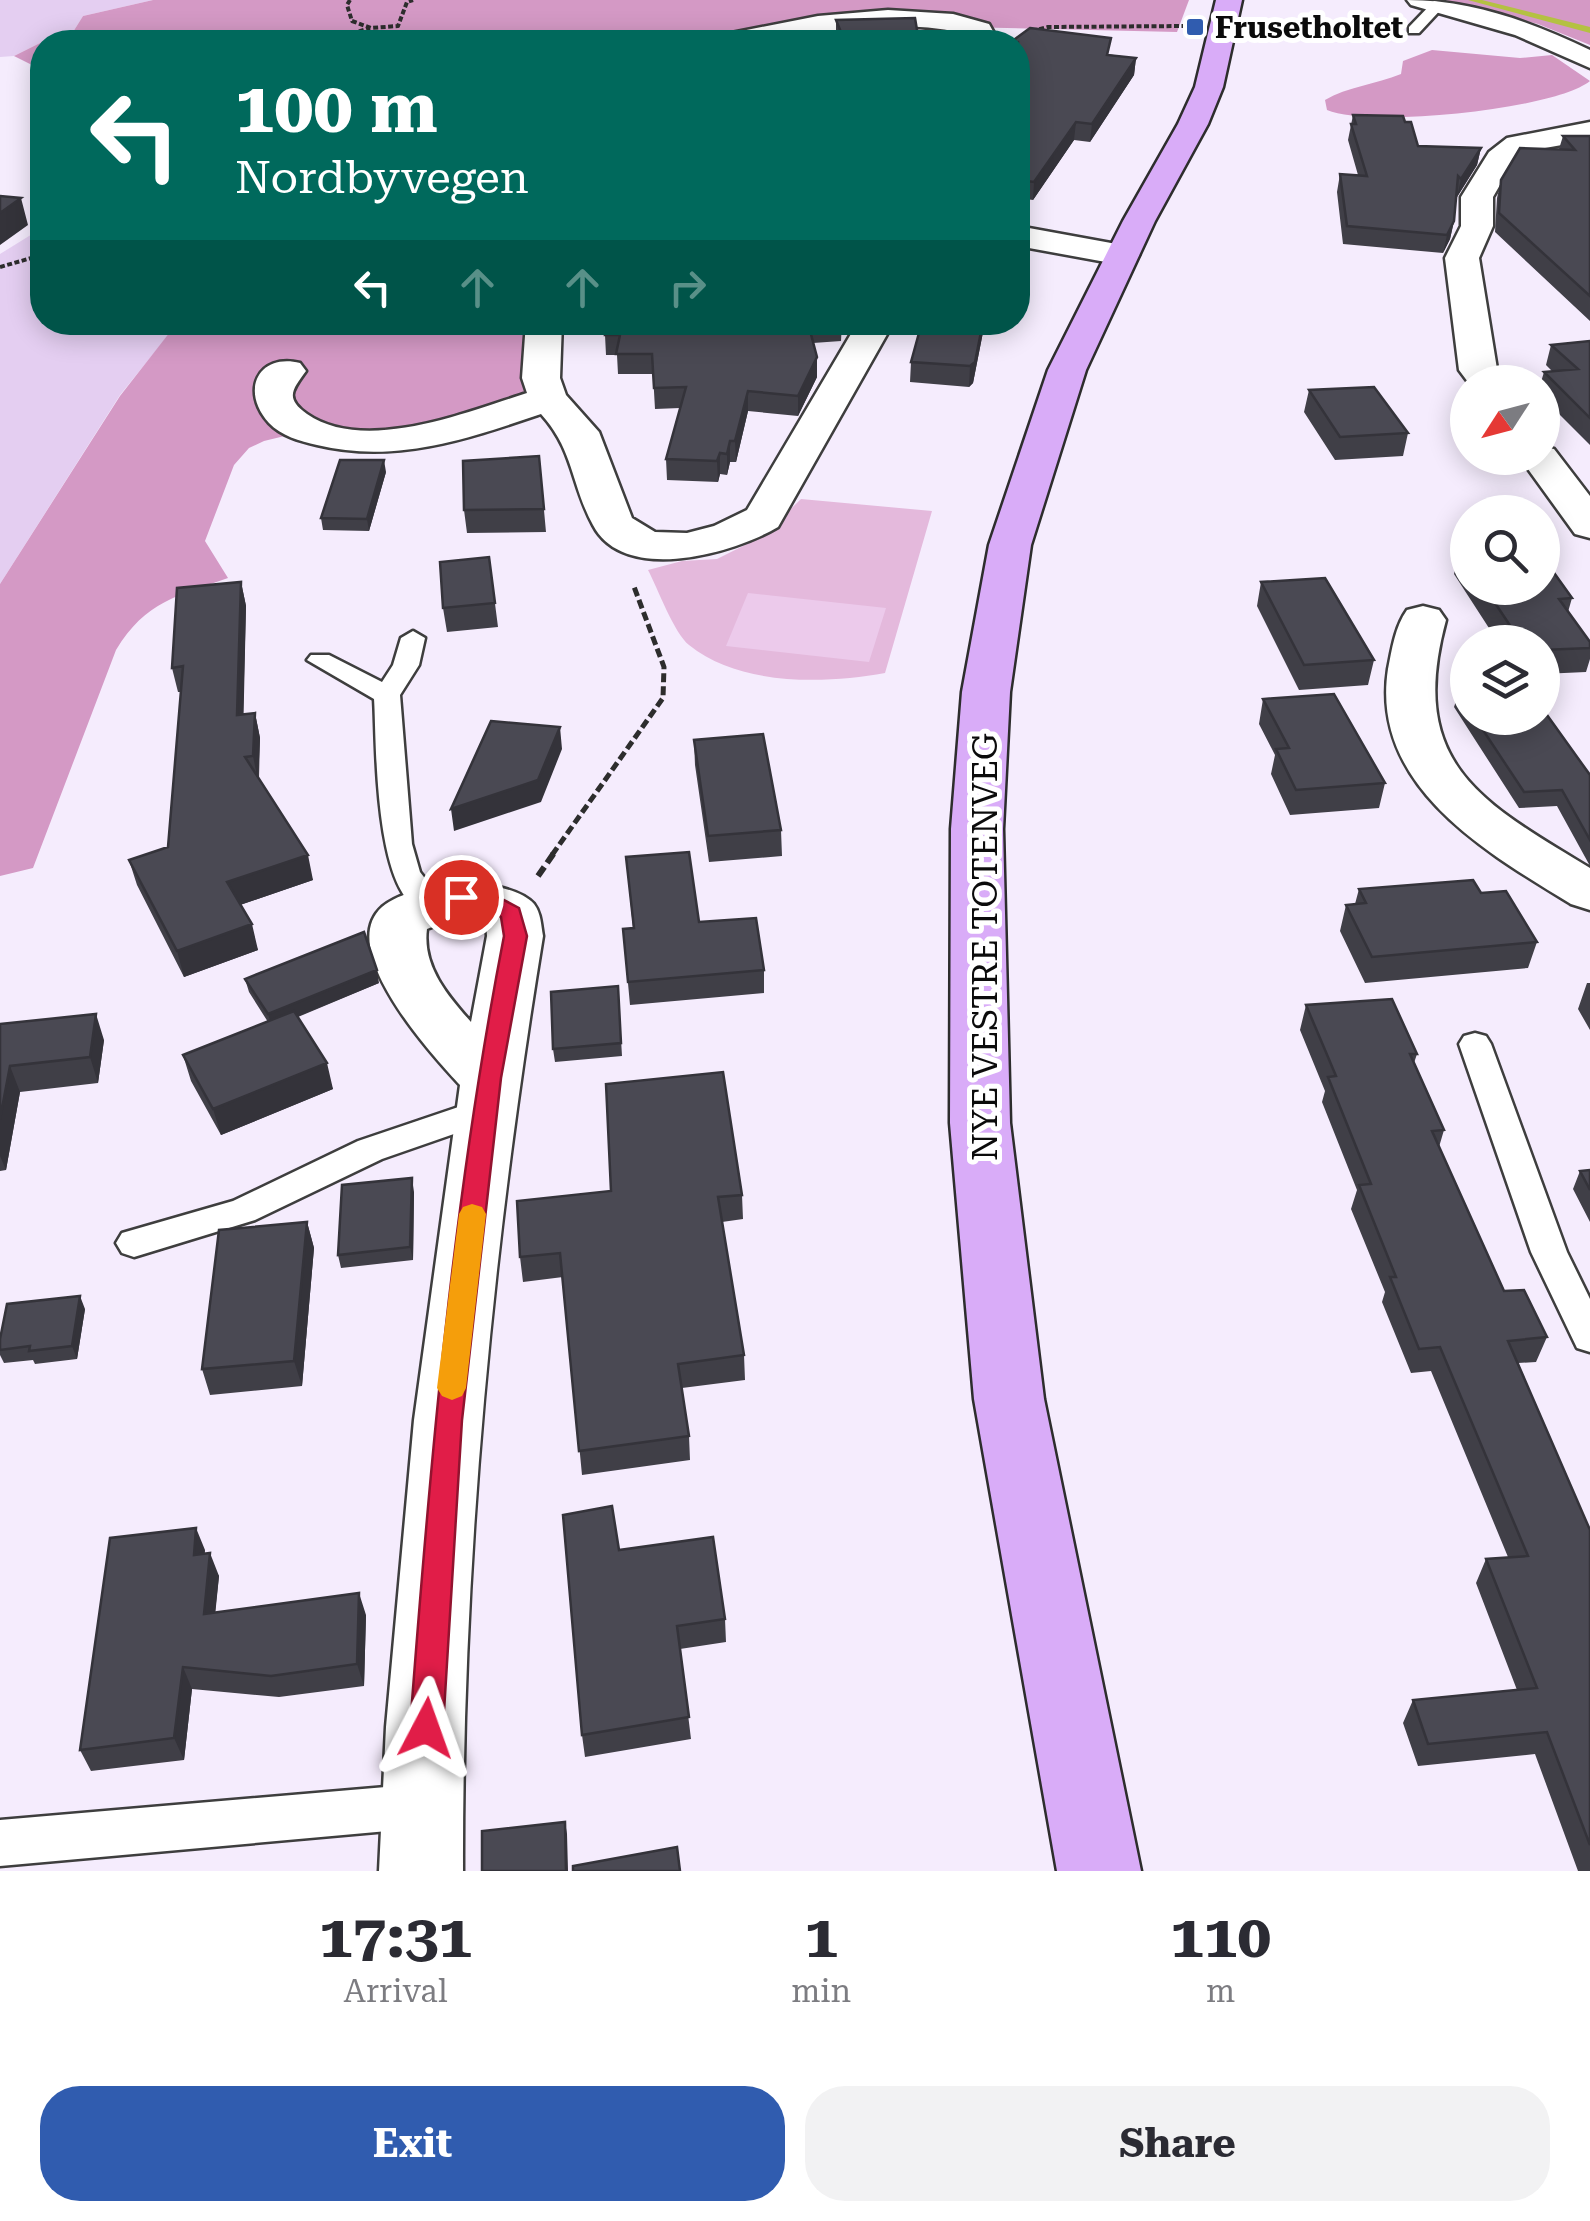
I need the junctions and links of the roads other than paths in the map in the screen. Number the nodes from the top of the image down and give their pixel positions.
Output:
1 (1430, 2) edge
2 (1227, 14) edge
3 (783, 30) edge
4 (968, 30) edge
5 (1414, 30) dead end
6 (1590, 60) edge
7 (1590, 131) edge
8 (1030, 238) edge
9 (1122, 255) junction
10 (543, 335) edge
11 (869, 335) edge
12 (1477, 365) edge
13 (287, 371) dead end
14 (548, 399) junction
15 (1553, 475) edge
16 (1585, 518) edge
17 (1423, 620) dead end
18 (413, 638) dead end
19 (320, 660) dead end
20 (388, 695) junction
21 (1590, 892) edge
22 (430, 904) junction
23 (1475, 1044) dead end
24 (487, 1094) junction
25 (134, 1243) dead end
26 (1590, 1337) edge
27 (421, 1838) edge
28 (0, 1843) edge
29 (1098, 1871) edge

1 - 5 lane
1 - 6 street
2 - 9 main road, NYE VESTRE TOTENVEG
3 - 4 street
7 - 12 street
8 - 9 street
9 - 29 main road, NYE VESTRE TOTENVEG
10 - 14 street
11 - 14 street
13 - 14 street
15 - 16 street
17 - 21 street
18 - 20 lane
19 - 20 lane
20 - 22 lane
22 - 24 street
22 - 24 street
23 - 26 lane
24 - 25 lane
24 - 27 street
27 - 28 lane

